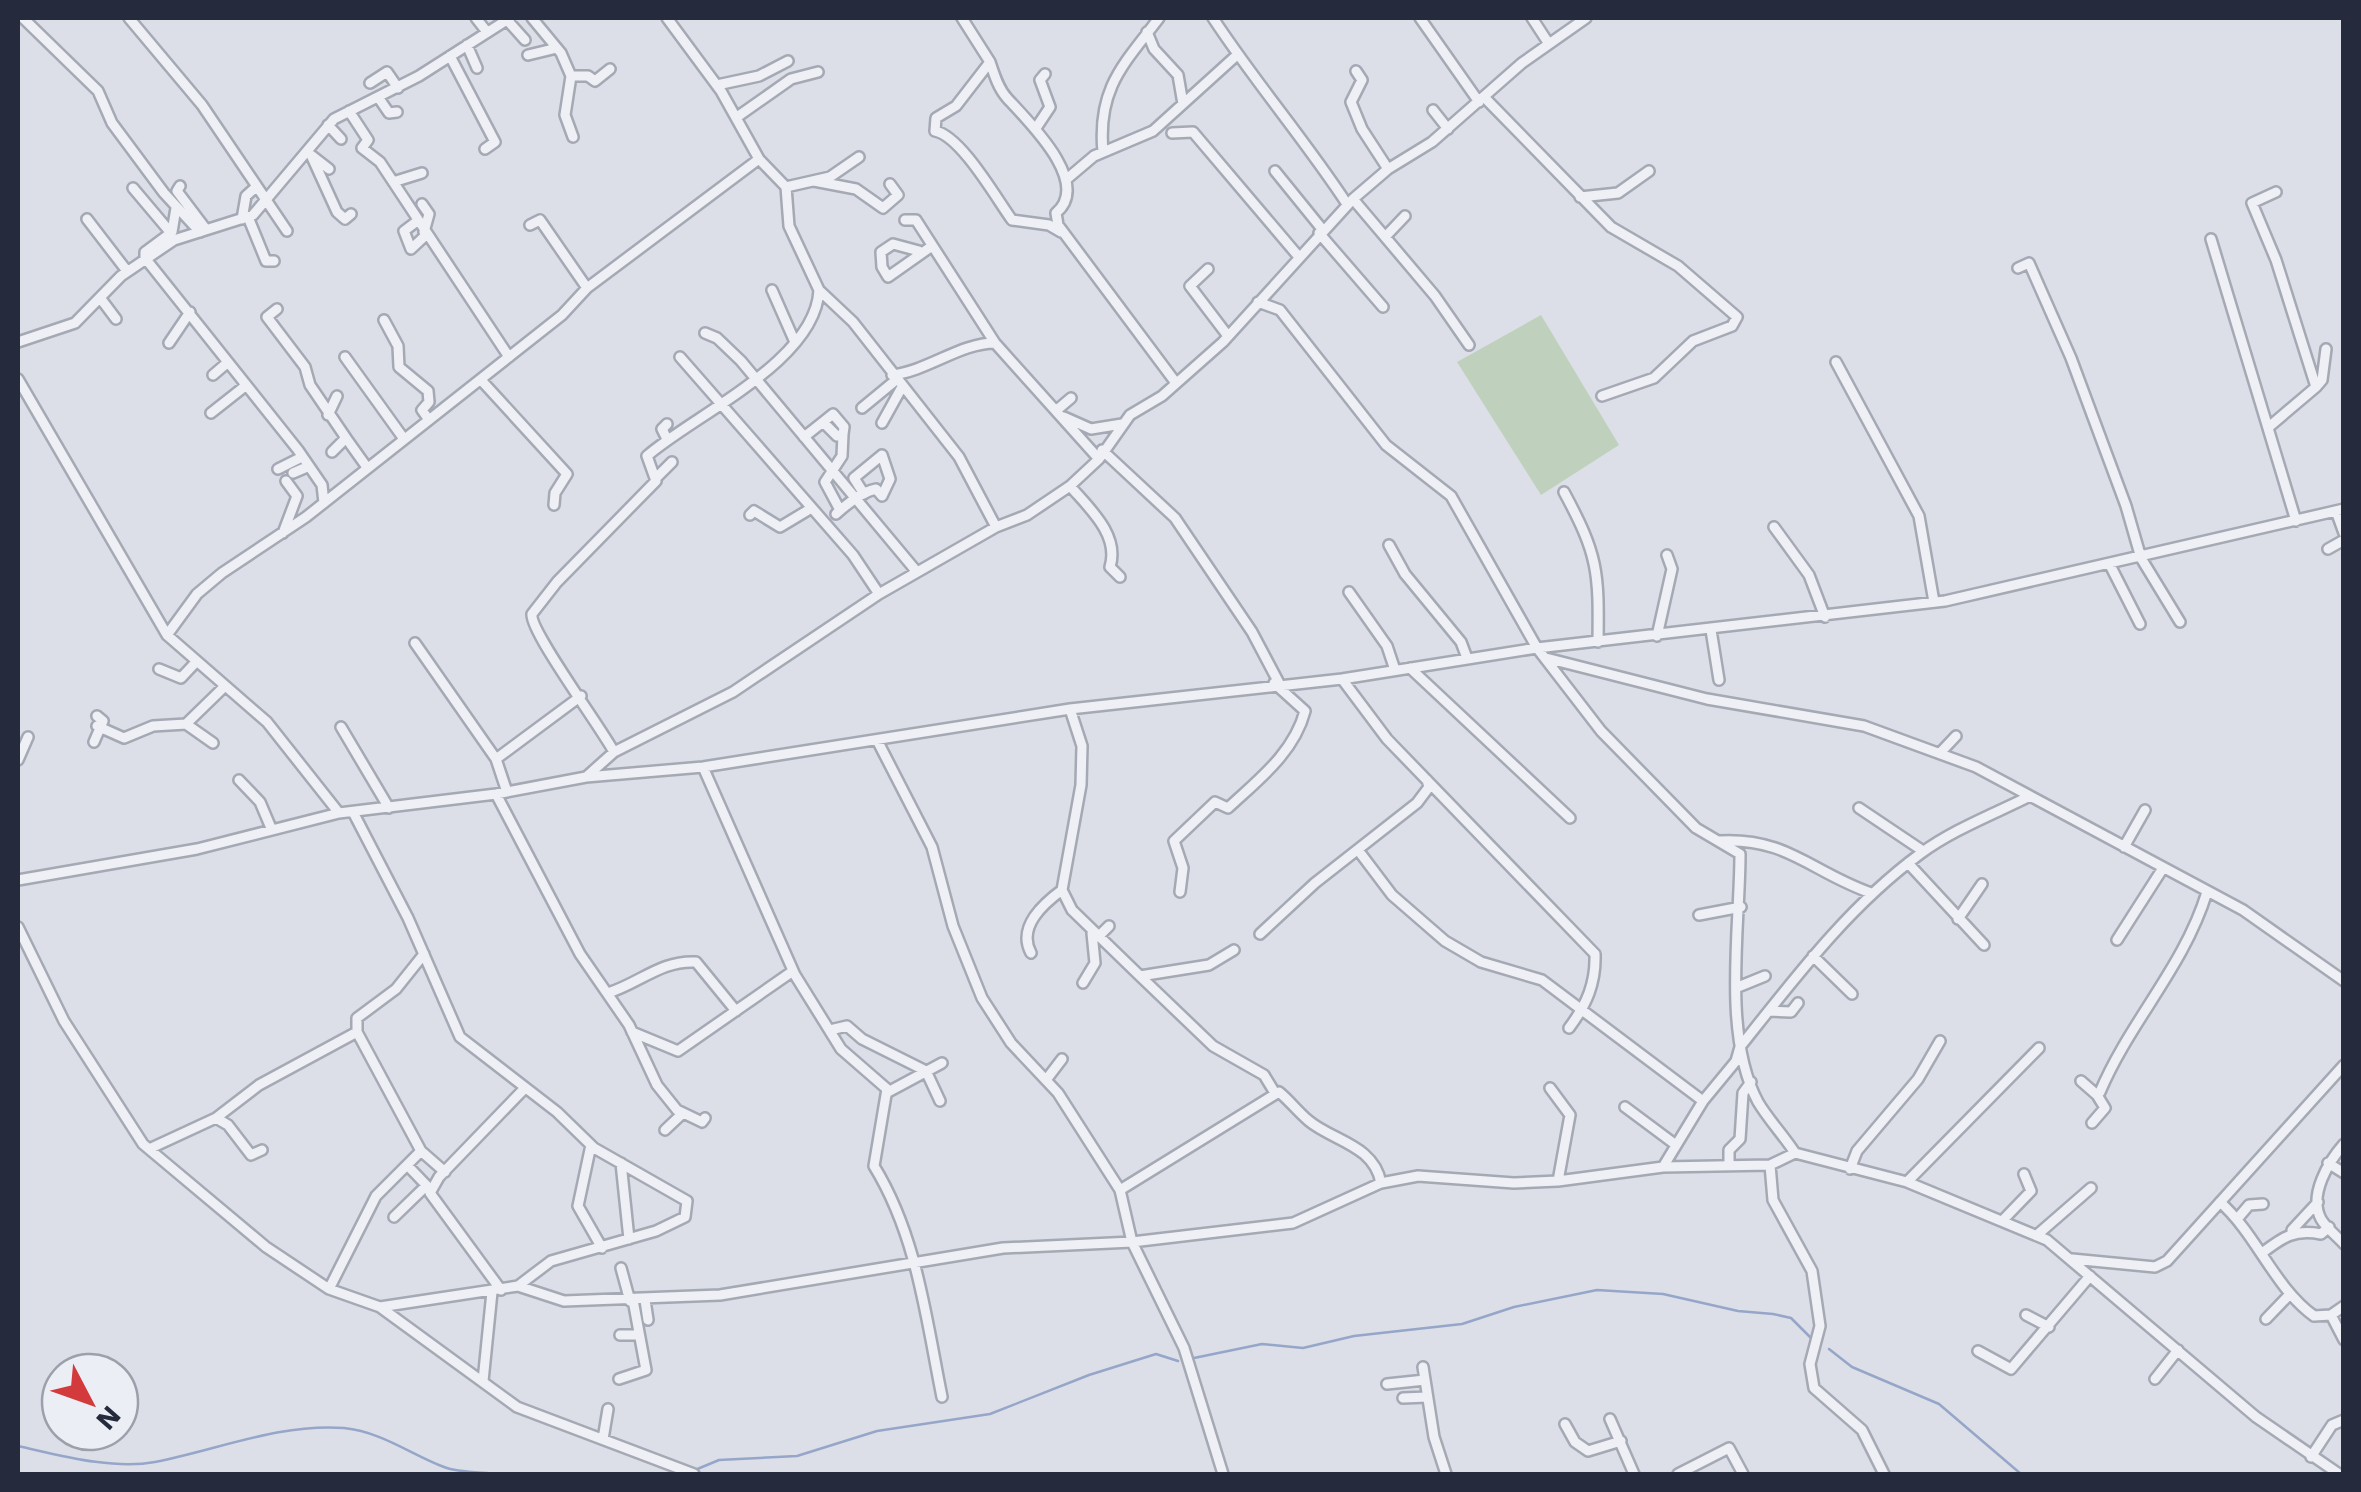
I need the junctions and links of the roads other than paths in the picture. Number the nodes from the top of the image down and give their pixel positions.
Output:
1 (22, 18) edge
2 (129, 18) edge
3 (476, 18) edge
4 (532, 18) edge
5 (667, 18) edge
6 (962, 18) edge
7 (1160, 18) edge
8 (1213, 18) edge
9 (1420, 18) edge
10 (1532, 18) edge
11 (1586, 18) edge
12 (508, 19) edge
13 (487, 32) junction
14 (1148, 32) junction
15 (525, 40) dead end
16 (1549, 44) junction
17 (467, 45) junction
18 (557, 48) junction
19 (1237, 54) junction
20 (528, 55) dead end
21 (450, 56) junction
22 (788, 61) dead end
23 (990, 62) junction
24 (476, 68) dead end
25 (610, 70) dead end
26 (1356, 71) dead end
27 (818, 72) dead end
28 (1045, 74) dead end
29 (571, 76) junction
30 (370, 83) dead end
31 (717, 85) junction
32 (398, 88) junction
33 (378, 97) junction
34 (1482, 100) junction
35 (1183, 104) junction
36 (1433, 110) dead end
37 (349, 111) junction
38 (397, 112) dead end
39 (737, 117) junction
40 (328, 124) junction
41 (1036, 128) junction
42 (1448, 129) junction
43 (1172, 133) dead end
44 (573, 137) dead end
45 (341, 140) dead end
46 (485, 149) dead end
47 (1103, 152) junction
48 (308, 153) junction
49 (860, 157) dead end
50 (760, 159) junction
51 (328, 169) dead end
52 (1388, 169) junction
53 (1649, 170) dead end
54 (1275, 172) dead end
55 (422, 173) dead end
56 (1068, 178) junction
57 (814, 181) junction
58 (392, 182) junction
59 (890, 184) dead end
60 (180, 186) dead end
61 (256, 187) junction
62 (133, 188) dead end
63 (786, 188) junction
64 (2276, 192) dead end
65 (1580, 198) junction
66 (265, 201) junction
67 (1350, 202) junction
68 (422, 204) dead end
69 (176, 208) junction
70 (351, 214) dead end
71 (1405, 216) dead end
72 (245, 218) junction
73 (87, 219) dead end
74 (905, 220) dead end
75 (416, 222) junction
76 (530, 225) dead end
77 (204, 231) junction
78 (287, 231) dead end
79 (1320, 231) junction
80 (425, 234) junction
81 (172, 235) junction
82 (1067, 236) junction
83 (1385, 236) junction
84 (2211, 239) dead end
85 (932, 246) junction
86 (920, 251) junction
87 (1299, 257) junction
88 (146, 258) junction
89 (274, 261) dead end
90 (1208, 268) dead end
91 (2018, 268) dead end
92 (128, 272) junction
93 (588, 288) junction
94 (772, 290) dead end
95 (820, 290) junction
96 (101, 299) junction
97 (1258, 302) junction
98 (1384, 307) dead end
99 (277, 309) dead end
100 (190, 312) junction
101 (116, 319) dead end
102 (384, 320) dead end
103 (705, 333) dead end
104 (1228, 336) junction
105 (794, 340) junction
106 (18, 342) edge
107 (170, 343) dead end
108 (995, 344) junction
109 (1469, 345) dead end
110 (2326, 349) dead end
111 (345, 357) dead end
112 (509, 357) junction
113 (680, 357) dead end
114 (1836, 362) dead end
115 (227, 363) junction
116 (213, 376) dead end
117 (18, 379) edge
118 (481, 380) junction
119 (896, 381) junction
120 (758, 382) junction
121 (1176, 383) junction
122 (244, 387) junction
123 (2316, 387) junction
124 (336, 396) dead end
125 (1602, 396) dead end
126 (1070, 398) dead end
127 (723, 405) junction
128 (862, 408) dead end
129 (1061, 413) junction
130 (211, 414) dead end
131 (328, 415) junction
132 (429, 420) junction
133 (882, 423) dead end
134 (667, 424) dead end
135 (1122, 424) junction
136 (2270, 426) junction
137 (346, 434) junction
138 (804, 437) junction
139 (404, 439) junction
140 (668, 439) junction
141 (332, 452) dead end
142 (1101, 454) junction
143 (305, 462) junction
144 (672, 462) dead end
145 (366, 466) junction
146 (278, 469) dead end
147 (834, 473) junction
148 (656, 478) junction
149 (1070, 486) junction
150 (1564, 492) dead end
151 (297, 496) junction
152 (860, 497) junction
153 (321, 505) junction
154 (554, 505) dead end
155 (810, 509) junction
156 (2340, 510) edge
157 (750, 515) dead end
158 (2296, 521) junction
159 (1774, 526) dead end
160 (996, 527) junction
161 (282, 533) junction
162 (2344, 537) edge
163 (1389, 546) dead end
164 (2328, 549) dead end
165 (1667, 555) dead end
166 (2141, 558) junction
167 (2110, 565) junction
168 (917, 572) junction
169 (1120, 577) dead end
170 (1349, 592) dead end
171 (879, 594) junction
172 (1934, 602) junction
173 (1825, 616) junction
174 (2180, 622) dead end
175 (2140, 624) dead end
176 (1712, 630) junction
177 (168, 636) junction
178 (1657, 636) junction
179 (415, 642) dead end
180 (1598, 642) junction
181 (1537, 648) junction
182 (1467, 658) junction
183 (1546, 658) junction
184 (196, 662) junction
185 (1410, 668) junction
186 (159, 669) dead end
187 (1394, 670) junction
188 (1342, 678) junction
189 (1719, 680) dead end
190 (1276, 683) junction
191 (224, 687) junction
192 (581, 696) junction
193 (1070, 709) junction
194 (186, 724) junction
195 (341, 727) dead end
196 (1956, 736) dead end
197 (28, 737) dead end
198 (877, 740) junction
199 (94, 742) dead end
200 (213, 743) dead end
201 (614, 752) junction
202 (1940, 753) junction
203 (496, 759) junction
204 (18, 760) edge
205 (704, 767) junction
206 (586, 777) junction
207 (1426, 778) junction
208 (239, 780) dead end
209 (502, 793) junction
210 (2030, 796) junction
211 (389, 808) junction
212 (1859, 808) dead end
213 (2145, 810) dead end
214 (353, 812) junction
215 (339, 813) junction
216 (1570, 818) dead end
217 (272, 828) junction
218 (1716, 842) junction
219 (2124, 847) junction
220 (1358, 850) junction
221 (1924, 851) junction
222 (1908, 863) junction
223 (2163, 868) junction
224 (18, 880) edge
225 (1982, 884) dead end
226 (1062, 890) junction
227 (1180, 892) dead end
228 (2207, 892) junction
229 (1871, 893) junction
230 (1052, 897) junction
231 (1741, 907) junction
232 (1073, 912) junction
233 (1698, 914) dead end
234 (1958, 919) junction
235 (1109, 926) dead end
236 (18, 928) edge
237 (1094, 934) junction
238 (1260, 934) dead end
239 (2117, 940) dead end
240 (1984, 945) dead end
241 (1234, 950) dead end
242 (1031, 953) dead end
243 (424, 954) junction
244 (1812, 956) junction
245 (1119, 957) junction
246 (1096, 963) junction
247 (793, 971) junction
248 (1140, 976) junction
249 (1764, 976) dead end
250 (2344, 981) edge
251 (1083, 983) dead end
252 (1738, 986) junction
253 (608, 994) junction
254 (1852, 994) dead end
255 (1798, 1004) dead end
256 (1584, 1008) junction
257 (736, 1011) junction
258 (1769, 1011) junction
259 (1569, 1028) dead end
260 (830, 1030) junction
261 (356, 1032) junction
262 (632, 1032) junction
263 (1940, 1041) dead end
264 (1740, 1046) junction
265 (2038, 1048) dead end
266 (1062, 1059) dead end
267 (942, 1063) dead end
268 (2344, 1065) edge
269 (926, 1071) junction
270 (1046, 1080) junction
271 (2081, 1081) dead end
272 (1751, 1082) junction
273 (524, 1088) junction
274 (1550, 1088) dead end
275 (888, 1092) junction
276 (1276, 1093) junction
277 (2097, 1095) junction
278 (1703, 1101) junction
279 (940, 1102) dead end
280 (1625, 1107) dead end
281 (682, 1113) junction
282 (216, 1118) junction
283 (705, 1118) dead end
284 (2092, 1123) dead end
285 (665, 1130) dead end
286 (2344, 1144) edge
287 (591, 1145) junction
288 (1676, 1145) junction
289 (149, 1149) junction
290 (262, 1150) dead end
291 (420, 1150) junction
292 (1795, 1153) junction
293 (620, 1163) junction
294 (2328, 1163) junction
295 (1729, 1164) junction
296 (1770, 1164) junction
297 (407, 1166) junction
298 (1663, 1167) junction
299 (1850, 1169) junction
300 (445, 1172) junction
301 (2344, 1173) edge
302 (2024, 1174) dead end
303 (1558, 1181) junction
304 (1907, 1182) junction
305 (1381, 1183) junction
306 (428, 1188) junction
307 (2091, 1188) dead end
308 (1120, 1190) junction
309 (2220, 1202) junction
310 (2318, 1202) junction
311 (2263, 1204) dead end
312 (394, 1217) dead end
313 (2238, 1218) junction
314 (2004, 1219) junction
315 (2329, 1227) junction
316 (2037, 1235) junction
317 (2286, 1235) junction
318 (629, 1239) junction
319 (1132, 1242) junction
320 (2344, 1244) edge
321 (602, 1248) junction
322 (2262, 1253) junction
323 (2072, 1258) junction
324 (915, 1260) junction
325 (621, 1268) dead end
326 (2090, 1276) junction
327 (518, 1286) junction
328 (329, 1289) junction
329 (497, 1291) junction
330 (2290, 1294) junction
331 (631, 1300) junction
332 (645, 1300) junction
333 (2344, 1306) edge
334 (380, 1307) junction
335 (2026, 1315) dead end
336 (2331, 1315) junction
337 (2266, 1319) dead end
338 (648, 1320) dead end
339 (2049, 1328) junction
340 (620, 1335) dead end
341 (639, 1335) junction
342 (2344, 1340) edge
343 (2178, 1350) junction
344 (1978, 1351) dead end
345 (1423, 1366) dead end
346 (619, 1379) dead end
347 (2154, 1379) dead end
348 (1425, 1380) junction
349 (483, 1382) junction
350 (1388, 1384) dead end
351 (942, 1397) dead end
352 (1427, 1397) junction
353 (1404, 1398) dead end
354 (608, 1410) dead end
355 (1610, 1420) dead end
356 (2344, 1420) edge
357 (1566, 1424) dead end
358 (602, 1439) junction
359 (1620, 1441) junction
360 (2311, 1457) junction
361 (694, 1474) edge
362 (1223, 1474) edge
363 (1446, 1474) edge
364 (1634, 1474) edge
365 (1678, 1474) edge
366 (1743, 1474) edge
367 (1884, 1474) edge
368 (2339, 1474) edge

1 - 69 street
2 - 61 street
3 - 13 street
4 - 18 street
5 - 31 street
6 - 23 street
7 - 14 street
8 - 19 street
9 - 34 street
10 - 16 street
11 - 16 street
12 - 13 street
12 - 15 street
13 - 17 street
14 - 35 street
14 - 47 street
16 - 34 street
17 - 21 street
17 - 24 street
18 - 20 street
18 - 29 street
19 - 35 street
19 - 67 street
21 - 32 street
21 - 46 street
22 - 31 street
23 - 41 street
23 - 82 street
25 - 29 street
26 - 52 street
27 - 39 street
28 - 41 street
29 - 44 street
30 - 32 street
31 - 39 street
32 - 33 street
33 - 37 street
33 - 38 street
34 - 42 street
34 - 65 street
35 - 47 street
36 - 42 street
37 - 40 street
37 - 58 street
39 - 50 street
40 - 45 street
40 - 48 street
41 - 56 street
42 - 52 street
43 - 87 street
47 - 56 street
48 - 51 street
48 - 66 street
48 - 70 street
49 - 57 street
50 - 63 street
50 - 93 street
52 - 67 street
53 - 65 street
54 - 79 street
55 - 58 street
56 - 82 street
57 - 59 street
57 - 63 street
58 - 75 street
60 - 77 street
61 - 66 street
61 - 72 street
62 - 81 street
63 - 95 street
64 - 123 street
65 - 125 street
66 - 72 street
66 - 78 street
67 - 79 street
67 - 83 street
68 - 80 street
69 - 77 street
69 - 81 street
71 - 83 street
72 - 77 street
72 - 89 street
73 - 92 street
74 - 85 street
75 - 80 street
75 - 80 street
76 - 93 street
77 - 81 street
79 - 87 street
79 - 98 street
80 - 112 street
81 - 88 street
82 - 121 street
83 - 109 street
84 - 136 street
85 - 86 street
85 - 108 street
86 - 86 street
87 - 97 street
88 - 92 street
88 - 100 street
90 - 104 street
91 - 166 street
92 - 96 street
93 - 112 street
94 - 105 street
95 - 105 street
95 - 119 street
96 - 101 street
96 - 106 street
97 - 104 street
97 - 181 street
99 - 131 street
100 - 107 street
100 - 115 street
102 - 132 street
103 - 120 street
104 - 121 street
105 - 120 street
108 - 119 street
108 - 129 street
110 - 123 street
111 - 139 street
112 - 118 street
113 - 127 street
114 - 172 street
115 - 116 street
115 - 122 street
117 - 177 street
118 - 132 street
118 - 154 street
119 - 128 street
119 - 133 street
119 - 160 street
120 - 127 street
120 - 138 street
121 - 135 street
122 - 130 street
122 - 143 street
123 - 136 street
124 - 131 street
126 - 129 street
127 - 140 street
127 - 155 street
129 - 135 street
129 - 142 street
131 - 137 street
132 - 139 street
134 - 140 street
135 - 142 street
136 - 158 street
137 - 141 street
137 - 145 street
138 - 147 street
138 - 147 street
139 - 145 street
140 - 148 street
142 - 149 street
142 - 190 street
143 - 146 street
143 - 151 street
143 - 153 street
144 - 148 street
145 - 153 street
147 - 152 street
147 - 152 street
148 - 192 street
149 - 160 street
149 - 169 street
150 - 180 street
151 - 153 street
151 - 161 street
152 - 152 street
152 - 168 street
153 - 161 street
155 - 157 street
155 - 171 street
156 - 158 street
156 - 162 street
158 - 166 street
159 - 173 street
160 - 168 street
161 - 177 street
162 - 164 street
163 - 182 street
165 - 178 street
166 - 167 street
166 - 174 street
167 - 172 street
167 - 175 street
168 - 171 street
170 - 187 street
171 - 201 street
172 - 173 street
173 - 176 street
176 - 178 street
176 - 189 street
177 - 184 street
178 - 180 street
179 - 203 street
180 - 181 street
181 - 182 street
181 - 183 street
182 - 185 street
183 - 202 street
183 - 218 street
184 - 186 street
184 - 191 street
185 - 187 street
185 - 216 street
187 - 188 street
188 - 190 street
188 - 207 street
190 - 193 street
190 - 227 street
191 - 194 street
191 - 215 street
192 - 201 street
192 - 203 street
193 - 198 street
193 - 226 street
194 - 199 street
194 - 200 street
195 - 211 street
196 - 202 street
197 - 204 street
198 - 205 street
198 - 270 street
201 - 206 street
202 - 210 street
203 - 209 street
205 - 206 street
205 - 247 street
206 - 209 street
207 - 220 street
207 - 256 street
208 - 217 street
209 - 211 street
209 - 253 street
210 - 219 street
210 - 221 street
211 - 214 street
212 - 221 street
213 - 219 street
214 - 215 street
214 - 243 street
215 - 217 street
217 - 224 street
218 - 229 street
218 - 231 street
219 - 223 street
220 - 238 street
220 - 256 street
221 - 222 street
222 - 229 street
222 - 234 street
223 - 228 street
223 - 239 street
225 - 234 street
226 - 230 street
226 - 232 street
228 - 250 street
228 - 277 street
229 - 244 street
230 - 232 street
230 - 242 street
231 - 233 street
231 - 252 street
232 - 237 street
234 - 240 street
235 - 237 street
236 - 289 street
237 - 245 street
237 - 246 street
241 - 248 street
243 - 261 street
243 - 273 street
244 - 254 street
244 - 258 street
245 - 246 street
245 - 248 street
246 - 251 street
247 - 257 street
247 - 260 street
248 - 276 street
249 - 252 street
252 - 264 street
253 - 257 street
253 - 262 street
255 - 258 street
256 - 259 street
256 - 278 street
257 - 262 street
258 - 264 street
260 - 269 street
260 - 275 street
261 - 282 street
261 - 291 street
262 - 281 street
263 - 299 street
264 - 272 street
264 - 278 street
265 - 304 street
266 - 270 street
267 - 269 street
268 - 309 street
269 - 275 street
269 - 279 street
270 - 308 street
271 - 277 street
272 - 292 street
272 - 295 street
273 - 287 street
273 - 300 street
274 - 303 street
275 - 324 street
276 - 305 street
276 - 308 street
277 - 284 street
278 - 288 street
280 - 288 street
281 - 283 street
281 - 285 street
282 - 289 street
282 - 290 street
286 - 294 street
287 - 293 street
287 - 321 street
288 - 298 street
289 - 328 street
291 - 297 street
291 - 300 street
292 - 296 street
292 - 299 street
293 - 318 street
293 - 318 street
294 - 301 street
294 - 310 street
295 - 296 street
295 - 298 street
296 - 367 street
297 - 306 street
297 - 328 street
298 - 303 street
299 - 304 street
300 - 306 street
302 - 314 street
303 - 305 street
304 - 314 street
305 - 319 street
306 - 312 street
306 - 329 street
307 - 316 street
308 - 319 street
309 - 313 street
309 - 323 street
310 - 315 street
310 - 317 street
311 - 313 street
313 - 322 street
314 - 316 street
315 - 317 street
315 - 320 street
316 - 323 street
317 - 322 street
318 - 321 street
319 - 324 street
319 - 362 street
321 - 327 street
322 - 330 street
323 - 326 street
324 - 332 street
324 - 351 street
325 - 331 street
326 - 339 street
326 - 343 street
327 - 329 street
327 - 331 street
328 - 334 street
329 - 334 street
329 - 349 street
330 - 336 street
330 - 337 street
331 - 332 street
331 - 341 street
332 - 338 street
333 - 336 street
334 - 349 street
335 - 339 street
336 - 342 street
339 - 344 street
340 - 341 street
341 - 346 street
343 - 347 street
343 - 360 street
345 - 348 street
348 - 350 street
348 - 352 street
349 - 358 street
352 - 353 street
352 - 363 street
354 - 358 street
355 - 359 street
356 - 360 street
357 - 359 street
358 - 361 street
359 - 364 street
360 - 368 street
365 - 366 street

